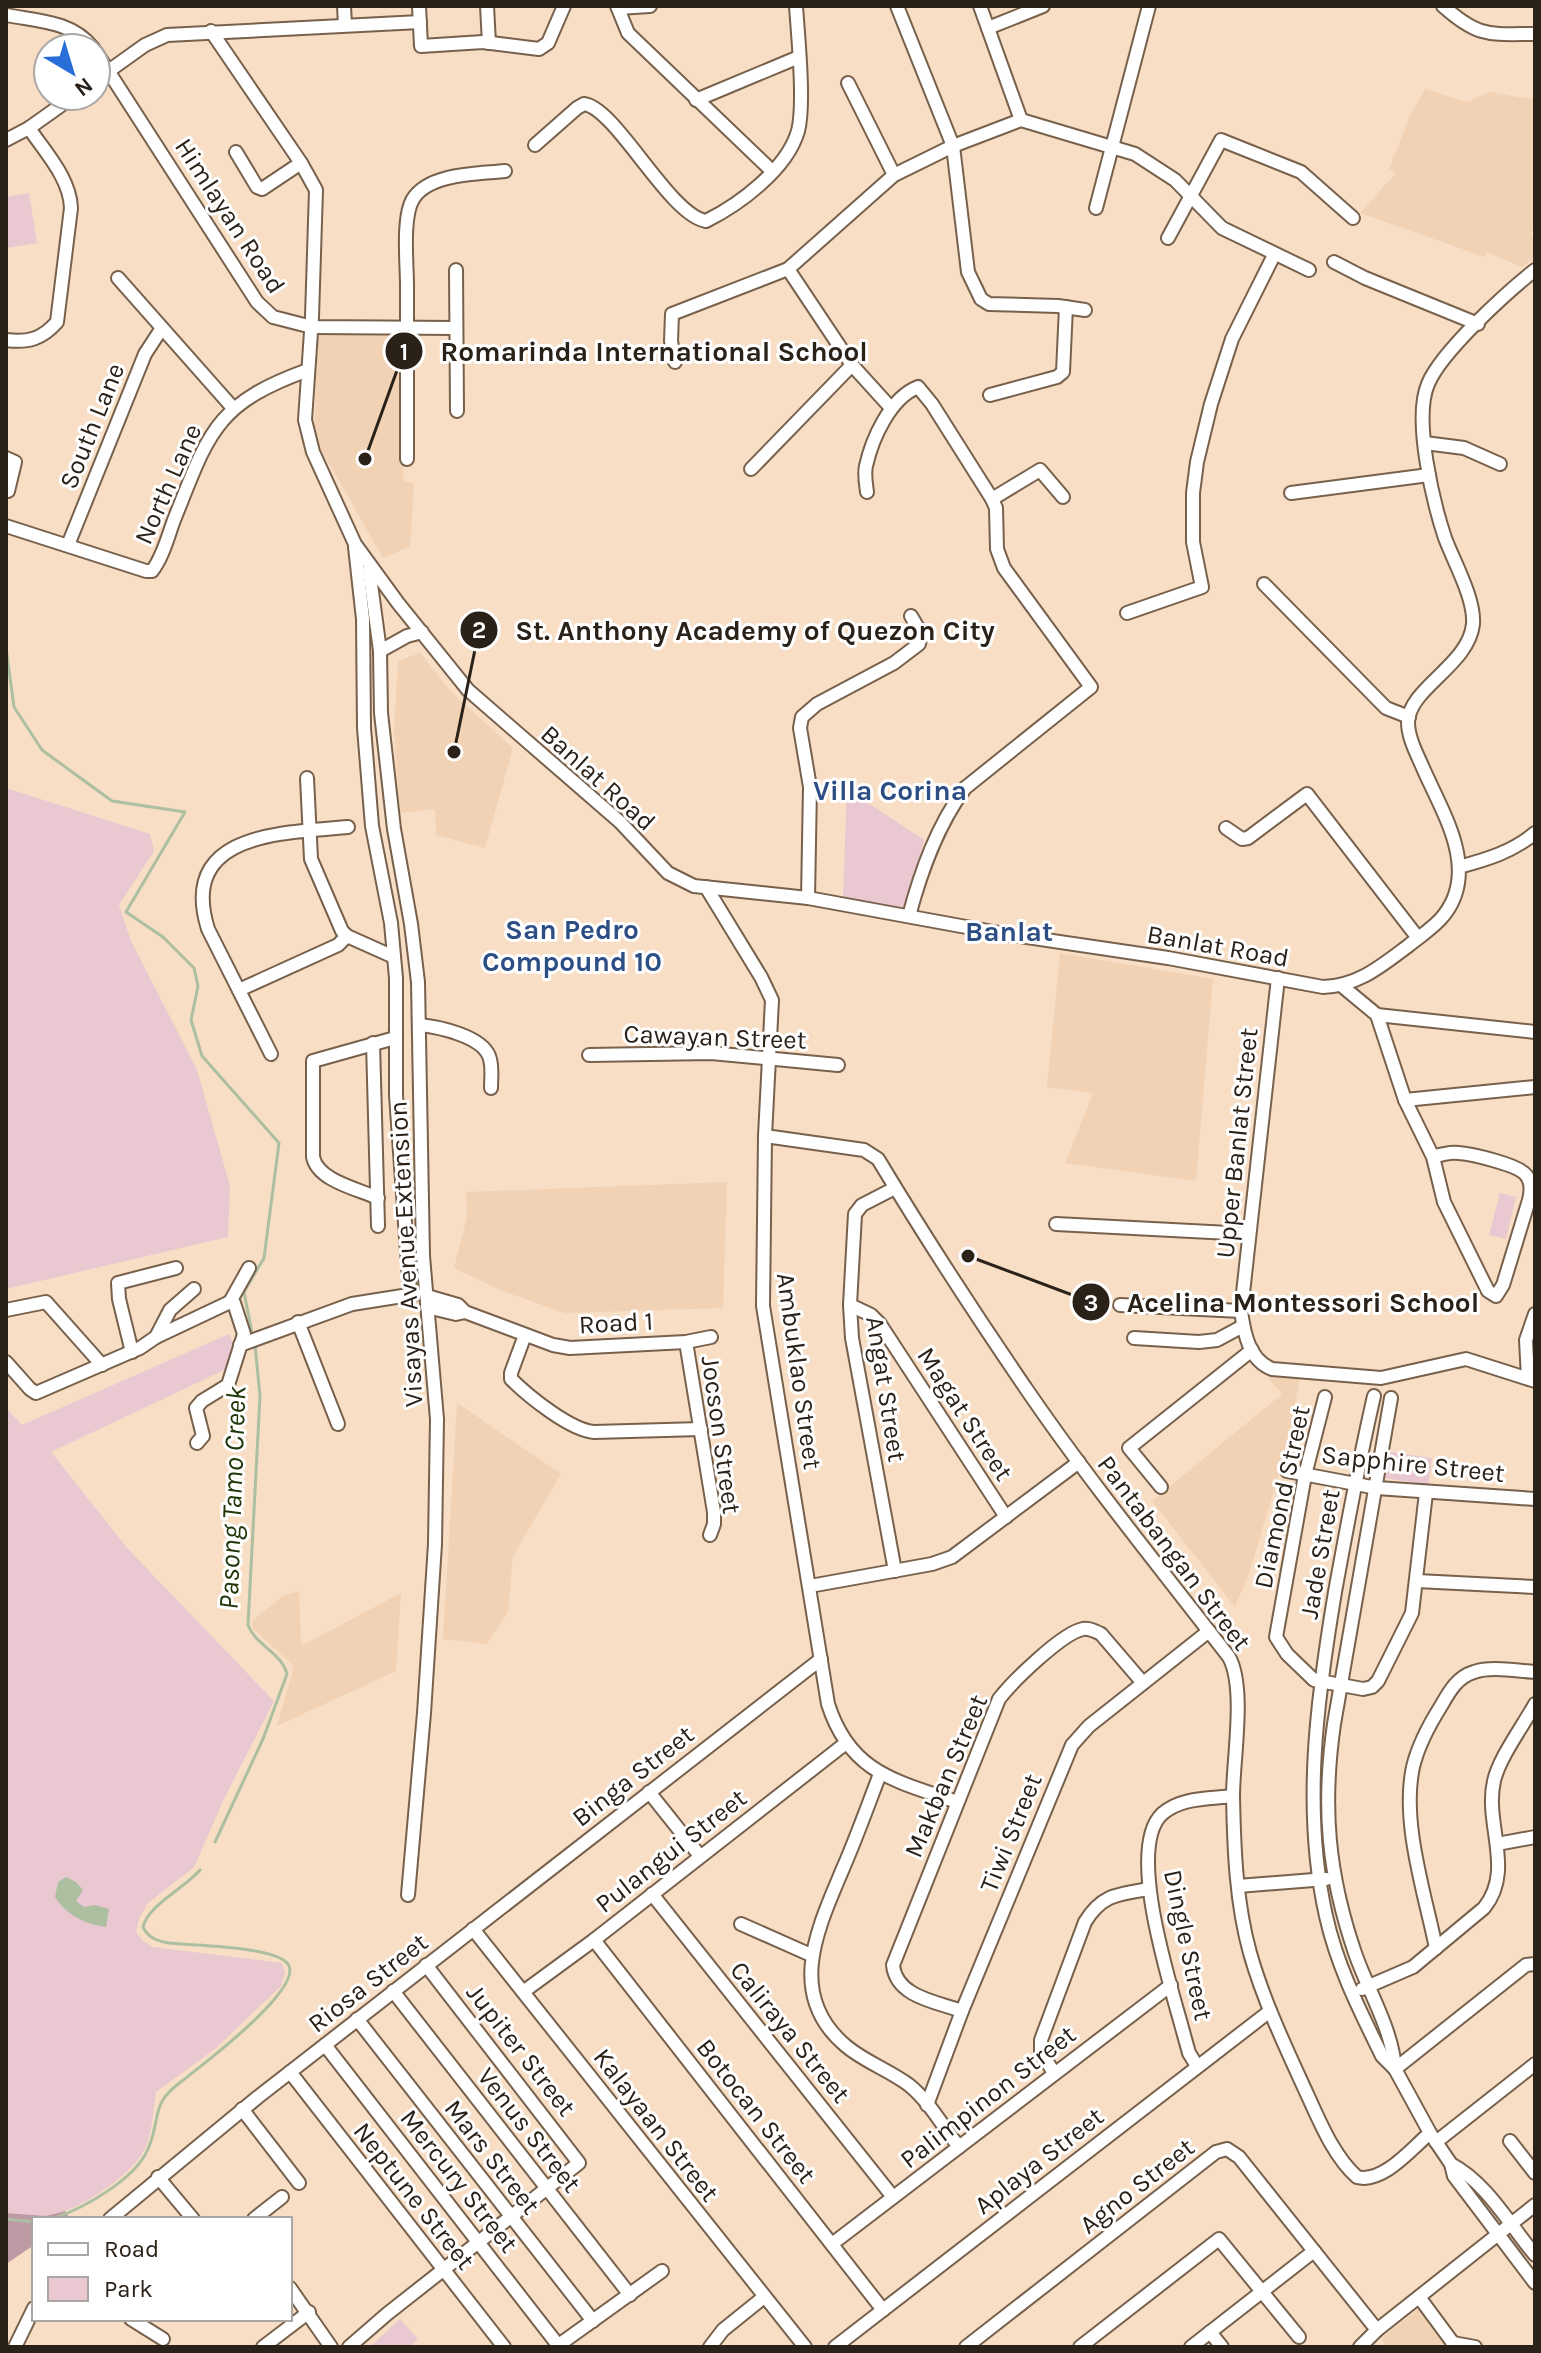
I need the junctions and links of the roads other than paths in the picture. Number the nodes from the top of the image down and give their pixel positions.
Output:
1 (344, 6) edge
2 (419, 6) edge
3 (487, 6) edge
4 (564, 6) edge
5 (650, 6) edge
6 (796, 6) edge
7 (897, 6) edge
8 (980, 6) edge
9 (1043, 6) edge
10 (1149, 6) edge
11 (1443, 6) edge
12 (618, 7) edge
13 (15, 13) edge
14 (420, 22) junction
15 (345, 25) junction
16 (988, 28) junction
17 (211, 31) junction
18 (78, 32) edge
19 (1535, 34) edge
20 (489, 43) junction
21 (799, 57) junction
22 (112, 69) edge
23 (112, 76) edge
24 (848, 83) dead end
25 (696, 100) junction
26 (52, 112) edge
27 (1021, 120) junction
28 (29, 128) junction
29 (6, 140) edge
30 (535, 145) dead end
31 (953, 146) junction
32 (1112, 147) junction
33 (236, 152) dead end
34 (301, 163) junction
35 (505, 171) dead end
36 (772, 171) junction
37 (894, 175) junction
38 (1190, 195) junction
39 (1096, 208) dead end
40 (1353, 218) dead end
41 (1168, 238) dead end
42 (1274, 255) junction
43 (1334, 262) dead end
44 (788, 269) junction
45 (456, 270) dead end
46 (1309, 270) dead end
47 (1535, 270) edge
48 (118, 278) dead end
49 (1066, 307) junction
50 (1085, 310) dead end
51 (1478, 324) junction
52 (312, 327) junction
53 (162, 328) junction
54 (407, 328) junction
55 (456, 328) junction
56 (6, 340) edge
57 (675, 362) dead end
58 (852, 365) junction
59 (308, 370) junction
60 (990, 395) dead end
61 (233, 408) junction
62 (891, 408) junction
63 (457, 411) dead end
64 (1425, 443) junction
65 (6, 458) edge
66 (407, 459) dead end
67 (1500, 464) dead end
68 (751, 469) dead end
69 (1429, 475) junction
70 (8, 491) dead end
71 (867, 492) dead end
72 (1291, 493) dead end
73 (1063, 497) dead end
74 (992, 499) junction
75 (6, 526) edge
76 (355, 544) junction
77 (68, 545) junction
78 (369, 566) junction
79 (1264, 584) dead end
80 (1127, 613) dead end
81 (911, 616) dead end
82 (422, 632) junction
83 (380, 651) junction
84 (1409, 717) junction
85 (307, 778) dead end
86 (348, 827) dead end
87 (1226, 828) dead end
88 (309, 830) junction
89 (1535, 833) edge
90 (1459, 867) junction
91 (706, 887) junction
92 (808, 898) junction
93 (909, 916) junction
94 (347, 936) junction
95 (1418, 938) junction
96 (394, 957) junction
97 (1278, 978) junction
98 (1342, 986) junction
99 (239, 990) junction
100 (1377, 1015) junction
101 (420, 1025) junction
102 (1535, 1032) edge
103 (395, 1038) junction
104 (373, 1043) junction
105 (271, 1054) dead end
106 (589, 1055) dead end
107 (770, 1059) junction
108 (838, 1065) dead end
109 (1535, 1087) edge
110 (491, 1088) dead end
111 (396, 1095) junction
112 (418, 1096) junction
113 (1405, 1100) junction
114 (765, 1136) junction
115 (1433, 1157) junction
116 (895, 1188) junction
117 (378, 1198) junction
118 (1056, 1224) dead end
119 (378, 1226) dead end
120 (1249, 1234) junction
121 (176, 1268) dead end
122 (249, 1268) dead end
123 (194, 1289) dead end
124 (410, 1294) junction
125 (427, 1299) junction
126 (230, 1302) junction
127 (850, 1305) junction
128 (1120, 1305) dead end
129 (6, 1310) edge
130 (1241, 1311) junction
131 (1535, 1314) edge
132 (298, 1322) junction
133 (1243, 1326) junction
134 (525, 1335) junction
135 (156, 1337) junction
136 (711, 1337) dead end
137 (1134, 1338) dead end
138 (686, 1342) junction
139 (240, 1345) junction
140 (1252, 1350) junction
141 (132, 1352) junction
142 (6, 1362) edge
143 (102, 1365) junction
144 (1531, 1379) edge
145 (1374, 1396) dead end
146 (1325, 1397) dead end
147 (1391, 1398) dead end
148 (338, 1424) dead end
149 (701, 1429) junction
150 (197, 1443) dead end
151 (1079, 1462) junction
152 (1287, 1471) dead end
153 (1305, 1475) junction
154 (1354, 1485) junction
155 (1161, 1487) dead end
156 (1377, 1488) junction
157 (1426, 1493) junction
158 (1535, 1499) edge
159 (1006, 1517) junction
160 (710, 1535) dead end
161 (895, 1571) junction
162 (1417, 1581) junction
163 (810, 1586) junction
164 (1535, 1587) edge
165 (1209, 1631) junction
166 (821, 1659) junction
167 (1535, 1672) edge
168 (1320, 1682) junction
169 (1143, 1683) junction
170 (1341, 1687) junction
171 (1535, 1704) edge
172 (1319, 1722) junction
173 (1334, 1724) junction
174 (846, 1743) junction
175 (880, 1774) junction
176 (649, 1792) junction
177 (1233, 1796) junction
178 (957, 1802) junction
179 (1535, 1837) edge
180 (1497, 1844) junction
181 (700, 1856) junction
182 (1334, 1879) junction
183 (1319, 1880) junction
184 (1238, 1886) junction
185 (1149, 1889) junction
186 (652, 1894) junction
187 (408, 1895) dead end
188 (741, 1924) dead end
189 (473, 1929) junction
190 (594, 1940) junction
191 (1436, 1948) junction
192 (811, 1955) junction
193 (1535, 1964) edge
194 (426, 1965) junction
195 (1171, 1985) junction
196 (1368, 1986) junction
197 (393, 1991) junction
198 (523, 1992) junction
199 (1352, 1993) junction
200 (962, 2011) junction
201 (1270, 2011) junction
202 (357, 2019) junction
203 (325, 2045) junction
204 (1535, 2064) edge
205 (1197, 2066) junction
206 (1395, 2069) junction
207 (290, 2072) junction
208 (1054, 2073) junction
209 (927, 2105) junction
210 (242, 2109) junction
211 (1433, 2137) junction
212 (1510, 2141) dead end
213 (959, 2147) junction
214 (1451, 2164) junction
215 (1535, 2173) edge
216 (158, 2177) junction
217 (299, 2183) dead end
218 (547, 2189) junction
219 (282, 2197) dead end
220 (893, 2197) junction
221 (1535, 2205) edge
222 (112, 2217) edge
223 (191, 2217) edge
224 (257, 2217) edge
225 (511, 2217) junction
226 (1510, 2224) junction
227 (1497, 2235) junction
228 (478, 2242) junction
229 (832, 2244) junction
230 (1314, 2251) junction
231 (1535, 2255) edge
232 (443, 2269) junction
233 (662, 2271) dead end
234 (1535, 2283) edge
235 (292, 2291) edge
236 (1261, 2292) junction
237 (630, 2295) junction
238 (764, 2297) junction
239 (1419, 2297) junction
240 (883, 2310) junction
241 (32, 2312) edge
242 (309, 2312) junction
243 (134, 2321) edge
244 (593, 2321) junction
245 (1377, 2330) junction
246 (1210, 2332) junction
247 (1299, 2337) dead end
248 (163, 2339) dead end
249 (1452, 2345) edge
250 (557, 2346) edge
251 (15, 2347) edge
252 (263, 2347) edge
253 (331, 2347) edge
254 (349, 2347) edge
255 (504, 2347) edge
256 (710, 2347) edge
257 (805, 2347) edge
258 (835, 2347) edge
259 (966, 2347) edge
260 (1080, 2347) edge
261 (1191, 2347) edge
262 (1222, 2347) edge
263 (1360, 2347) edge
264 (1475, 2347) edge

1 - 15 street
2 - 14 street
3 - 20 street
4 - 20 street
5 - 12 street
6 - 21 street
7 - 31 street
8 - 16 street
9 - 16 street
10 - 32 street
11 - 19 street
12 - 25 street
13 - 18 street, Himlayan Road
14 - 15 street
14 - 20 street
15 - 17 street
16 - 27 street
17 - 22 street
17 - 34 street
21 - 25 street
21 - 36 street
23 - 52 street, Himlayan Road
24 - 37 street
25 - 36 street
26 - 28 street
27 - 31 street
27 - 32 street
28 - 29 street
28 - 56 street
30 - 36 street
31 - 37 street
31 - 49 street
32 - 38 street
32 - 39 street
33 - 34 street
34 - 52 street
35 - 54 street
37 - 44 street
38 - 40 street
38 - 41 street
38 - 42 street
42 - 46 street
42 - 80 street
43 - 51 street
44 - 57 street
44 - 58 street
45 - 55 street
47 - 51 street
48 - 53 street
49 - 50 street
49 - 60 street
51 - 64 street
52 - 54 street, Himlayan Road
52 - 59 street
53 - 61 street
53 - 77 street, South Lane
54 - 55 street, Himlayan Road
54 - 66 street
55 - 63 street
58 - 62 street
58 - 68 street
59 - 61 street, North Lane
59 - 76 street
61 - 77 street, North Lane
62 - 71 street
62 - 74 street
64 - 67 street
64 - 69 street
65 - 70 street
69 - 72 street
69 - 84 street
73 - 74 street
74 - 93 street
75 - 77 street
76 - 78 street
76 - 96 street, Visayas Avenue Extension
78 - 82 street, Banlat Road
78 - 83 street, Visayas Avenue Extension
79 - 84 street
81 - 92 street
82 - 83 street
82 - 91 street, Banlat Road
83 - 101 street, Visayas Avenue Extension
84 - 90 street
85 - 88 street
86 - 88 street
87 - 95 street
88 - 94 street
88 - 99 street
89 - 90 street
90 - 95 street
91 - 92 street, Banlat Road
91 - 107 street, Ambuklao Street
92 - 93 street, Banlat Road
93 - 97 street, Banlat Road
94 - 96 street
94 - 99 street
95 - 98 street
96 - 103 street, Visayas Avenue Extension
97 - 98 street, Banlat Road
97 - 120 street, Upper Banlat Street
98 - 100 street
99 - 105 street
100 - 102 street
100 - 113 street
101 - 110 street
101 - 112 street, Visayas Avenue Extension
103 - 104 street
103 - 111 street, Visayas Avenue Extension
104 - 117 street
104 - 117 street
106 - 107 street, Cawayan Street
107 - 108 street, Cawayan Street
107 - 114 street, Ambuklao Street
109 - 113 street
111 - 112 street
111 - 124 street, Visayas Avenue Extension
112 - 125 street, Visayas Avenue Extension
113 - 115 street
114 - 116 street, Pantabangan Street
114 - 163 street, Ambuklao Street
115 - 115 street
116 - 127 street, Angat Street
116 - 151 street, Pantabangan Street
117 - 119 street
118 - 120 street
120 - 130 street, Upper Banlat Street
121 - 141 street
122 - 126 street
123 - 135 street
124 - 125 street
124 - 132 street
125 - 134 street, Road 1
125 - 187 street, Visayas Avenue Extension
126 - 135 street
126 - 139 street
127 - 159 street, Magat Street
127 - 161 street, Angat Street
128 - 130 street
129 - 143 street
130 - 133 street, Upper Banlat Street
131 - 144 street
132 - 139 street
132 - 148 street
133 - 137 street
133 - 140 street, Upper Banlat Street
134 - 138 street, Road 1
134 - 149 street
135 - 141 street
136 - 138 street, Road 1
138 - 149 street, Jocson Street
139 - 150 street
140 - 144 street
140 - 155 street
141 - 143 street
142 - 143 street
145 - 154 street, Jade Street
146 - 153 street, Diamond Street
147 - 156 street, Jade Street
149 - 160 street, Jocson Street
151 - 159 street
151 - 165 street, Pantabangan Street
152 - 153 street, Sapphire Street
153 - 154 street, Sapphire Street
153 - 168 street, Diamond Street
154 - 156 street, Sapphire Street
154 - 168 street, Jade Street
156 - 157 street, Sapphire Street
156 - 170 street, Jade Street
157 - 158 street, Sapphire Street
157 - 162 street
159 - 161 street
161 - 163 street
162 - 164 street
162 - 170 street
163 - 166 street, Ambuklao Street
165 - 169 street, Tiwi Street
165 - 177 street, Pantabangan Street
166 - 174 street, Ambuklao Street
166 - 176 street, Binga Street
167 - 191 street
168 - 170 street
168 - 172 street, Jade Street
169 - 178 street, Makban Street
169 - 200 street, Tiwi Street
170 - 173 street, Jade Street
171 - 180 street
172 - 173 street
172 - 183 street, Jade Street
173 - 182 street, Jade Street
174 - 175 street, Ambuklao Street
174 - 181 street, Pulangui Street
175 - 178 street, Ambuklao Street
175 - 192 street
176 - 181 street
176 - 189 street, Binga Street
177 - 184 street, Pantabangan Street
177 - 185 street, Dingle Street
178 - 200 street, Makban Street
179 - 180 street
180 - 191 street
181 - 186 street, Pulangui Street
182 - 183 street
182 - 196 street, Jade Street
183 - 184 street
183 - 199 street, Jade Street
184 - 201 street, Pantabangan Street
185 - 195 street, Dingle Street
185 - 208 street
186 - 190 street, Pulangui Street
186 - 220 street, Caliraya Street
188 - 192 street
189 - 194 street, Riosa Street
189 - 198 street, Kalayaan Street
190 - 198 street, Pulangui Street
190 - 229 street, Botocan Street
191 - 196 street
192 - 209 street
193 - 206 street
194 - 197 street, Riosa Street
194 - 218 street, Jupiter Street
195 - 205 street, Dingle Street
195 - 208 street, Palimpinon Street
196 - 199 street
196 - 206 street, Jade Street
197 - 202 street, Riosa Street
197 - 218 street, Venus Street
198 - 238 street, Kalayaan Street
199 - 206 street, Jade Street
200 - 209 street, Tiwi Street
201 - 205 street, Aplaya Street
201 - 211 street, Pantabangan Street
202 - 203 street, Riosa Street
202 - 225 street, Mars Street
203 - 207 street, Riosa Street
203 - 228 street, Mercury Street
204 - 211 street
205 - 240 street, Aplaya Street
206 - 211 street
207 - 210 street, Riosa Street
207 - 232 street, Neptune Street
208 - 213 street, Palimpinon Street
209 - 213 street
210 - 216 street, Riosa Street
210 - 217 street
211 - 214 street
212 - 215 street
213 - 220 street, Palimpinon Street
214 - 226 street
214 - 227 street
216 - 222 street, Riosa Street
216 - 223 street
218 - 225 street
218 - 237 street, Venus Street
219 - 224 street
220 - 229 street, Palimpinon Street
221 - 226 street
225 - 228 street
225 - 244 street, Mars Street
226 - 227 street
226 - 231 street
227 - 234 street
227 - 239 street
228 - 232 street
228 - 250 street, Mercury Street
229 - 240 street, Botocan Street
230 - 236 street
230 - 245 street, Agno Street
230 - 259 street, Agno Street
232 - 254 street
232 - 255 street, Neptune Street
233 - 237 street
235 - 242 street
236 - 246 street
236 - 247 street
236 - 260 street
237 - 244 street
238 - 256 street
238 - 257 street, Kalayaan Street
239 - 245 street
239 - 249 street
240 - 258 street, Aplaya Street
241 - 251 street
242 - 252 street
242 - 253 street
243 - 248 street
244 - 250 street
245 - 263 street
246 - 261 street
246 - 262 street
249 - 264 street

